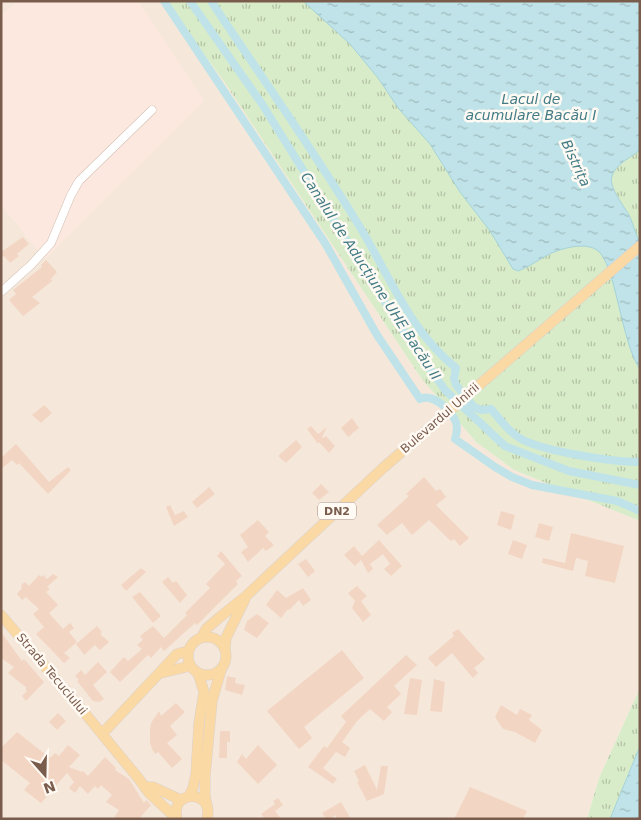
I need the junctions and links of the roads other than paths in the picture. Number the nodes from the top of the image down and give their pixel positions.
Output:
1 (152, 110) dead end
2 (640, 246) edge
3 (1, 292) edge
4 (246, 596) junction
5 (1, 615) edge
6 (202, 638) junction
7 (225, 649) junction
8 (188, 651) junction
9 (194, 669) junction
10 (221, 670) junction
11 (160, 673) junction
12 (102, 734) junction
13 (145, 787) junction
14 (185, 798) junction
15 (208, 814) edge
16 (177, 818) edge

1 - 3 street
2 - 4 main road, Bulevardul Unirii / DN2
4 - 6 main road, Bulevardul Unirii / DN2
4 - 7 main road, Bulevardul Unirii / DN2
5 - 12 main road, Strada Tecuciului
6 - 7 main road
6 - 8 main road, DN2
7 - 10 main road, DN2
8 - 9 main road
8 - 11 main road
9 - 10 main road
9 - 11 main road
9 - 14 main road
10 - 15 main road, DN2
11 - 12 main road
12 - 13 main road, Strada Tecuciului
13 - 14 main road
13 - 16 main road, Strada Tecuciului
14 - 15 main road
14 - 16 main road

